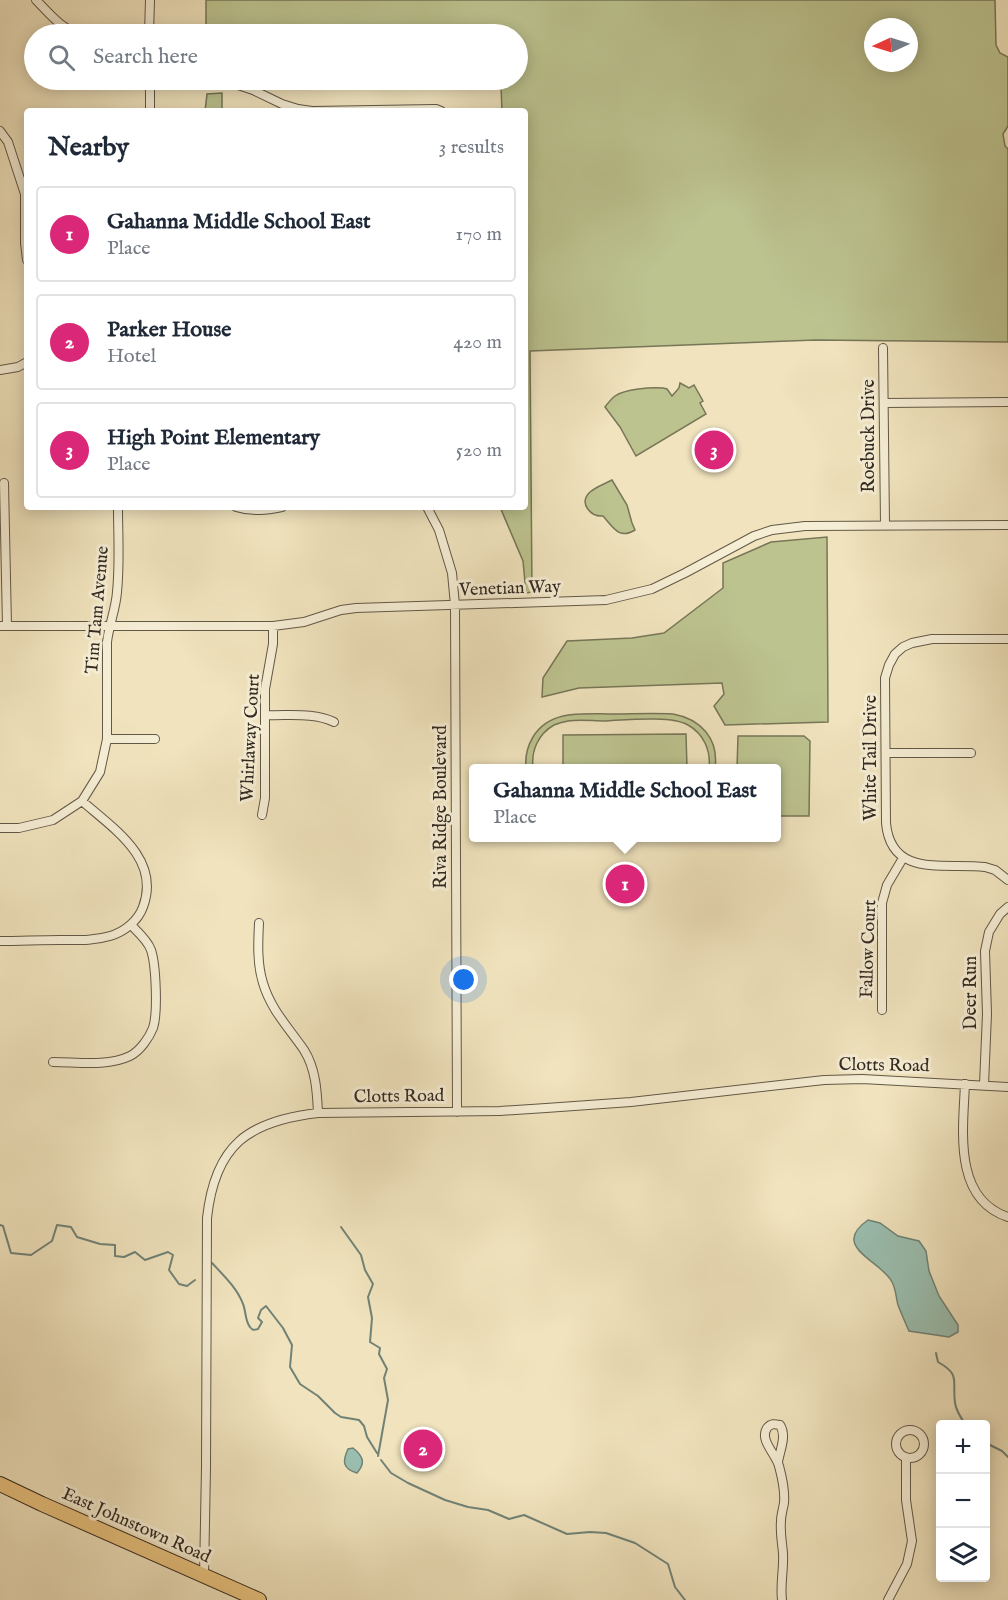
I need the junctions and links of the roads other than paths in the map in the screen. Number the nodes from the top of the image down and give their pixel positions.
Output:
1 (36, 0) edge
2 (150, 0) edge
3 (61, 24) edge
4 (149, 24) edge
5 (150, 90) edge
6 (254, 90) edge
7 (281, 107) edge
8 (150, 108) edge
9 (0, 131) edge
10 (24, 191) edge
11 (883, 348) dead end
12 (24, 364) edge
13 (0, 370) edge
14 (1008, 402) edge
15 (884, 403) junction
16 (4, 483) dead end
17 (118, 510) edge
18 (429, 510) edge
19 (885, 525) junction
20 (1008, 525) edge
21 (455, 605) junction
22 (3, 626) edge
23 (109, 626) junction
24 (273, 626) junction
25 (1008, 639) edge
26 (265, 715) junction
27 (334, 722) dead end
28 (107, 739) junction
29 (155, 739) dead end
30 (886, 753) junction
31 (971, 753) dead end
32 (82, 801) junction
33 (262, 815) dead end
34 (0, 828) edge
35 (903, 858) junction
36 (1008, 880) edge
37 (1008, 907) edge
38 (259, 923) dead end
39 (132, 925) junction
40 (0, 941) edge
41 (882, 1010) dead end
42 (52, 1062) dead end
43 (965, 1084) junction
44 (984, 1085) junction
45 (1008, 1087) edge
46 (457, 1112) junction
47 (318, 1113) junction
48 (1008, 1217) edge
49 (906, 1458) dead end
50 (778, 1462) dead end
51 (0, 1484) edge
52 (204, 1576) junction
53 (258, 1600) edge
54 (782, 1600) edge
55 (888, 1600) edge

1 - 3 street
2 - 4 street
5 - 8 street
6 - 7 street
9 - 10 street
11 - 15 street, Roebuck Drive
12 - 13 street
14 - 15 street
15 - 19 street, Roebuck Drive
16 - 22 street
17 - 23 street, Tim Tam Avenue
18 - 21 street, Riva Ridge Boulevard
19 - 20 street, Venetian Way
19 - 21 street, Venetian Way
21 - 24 street, Venetian Way
21 - 46 street, Riva Ridge Boulevard
22 - 23 street, Venetian Way
23 - 24 street, Venetian Way
23 - 28 street, Tim Tam Avenue
24 - 26 street, Whirlaway Court
25 - 30 street, White Tail Drive
26 - 27 street
26 - 33 street, Whirlaway Court
28 - 29 street
28 - 32 street, Tim Tam Avenue
30 - 31 street
30 - 35 street, White Tail Drive
32 - 34 street, Tim Tam Avenue
32 - 39 street
35 - 36 street
35 - 41 street, Fallow Court
37 - 44 street, Deer Run
38 - 47 street
39 - 40 street
39 - 42 street
43 - 44 street, Clotts Road
43 - 46 street, Clotts Road
43 - 48 street
44 - 45 street, Clotts Road
46 - 47 street, Clotts Road
47 - 52 street, Clotts Road
49 - 55 street
50 - 54 street
51 - 52 highway, East Johnstown Road
52 - 53 highway, East Johnstown Road

